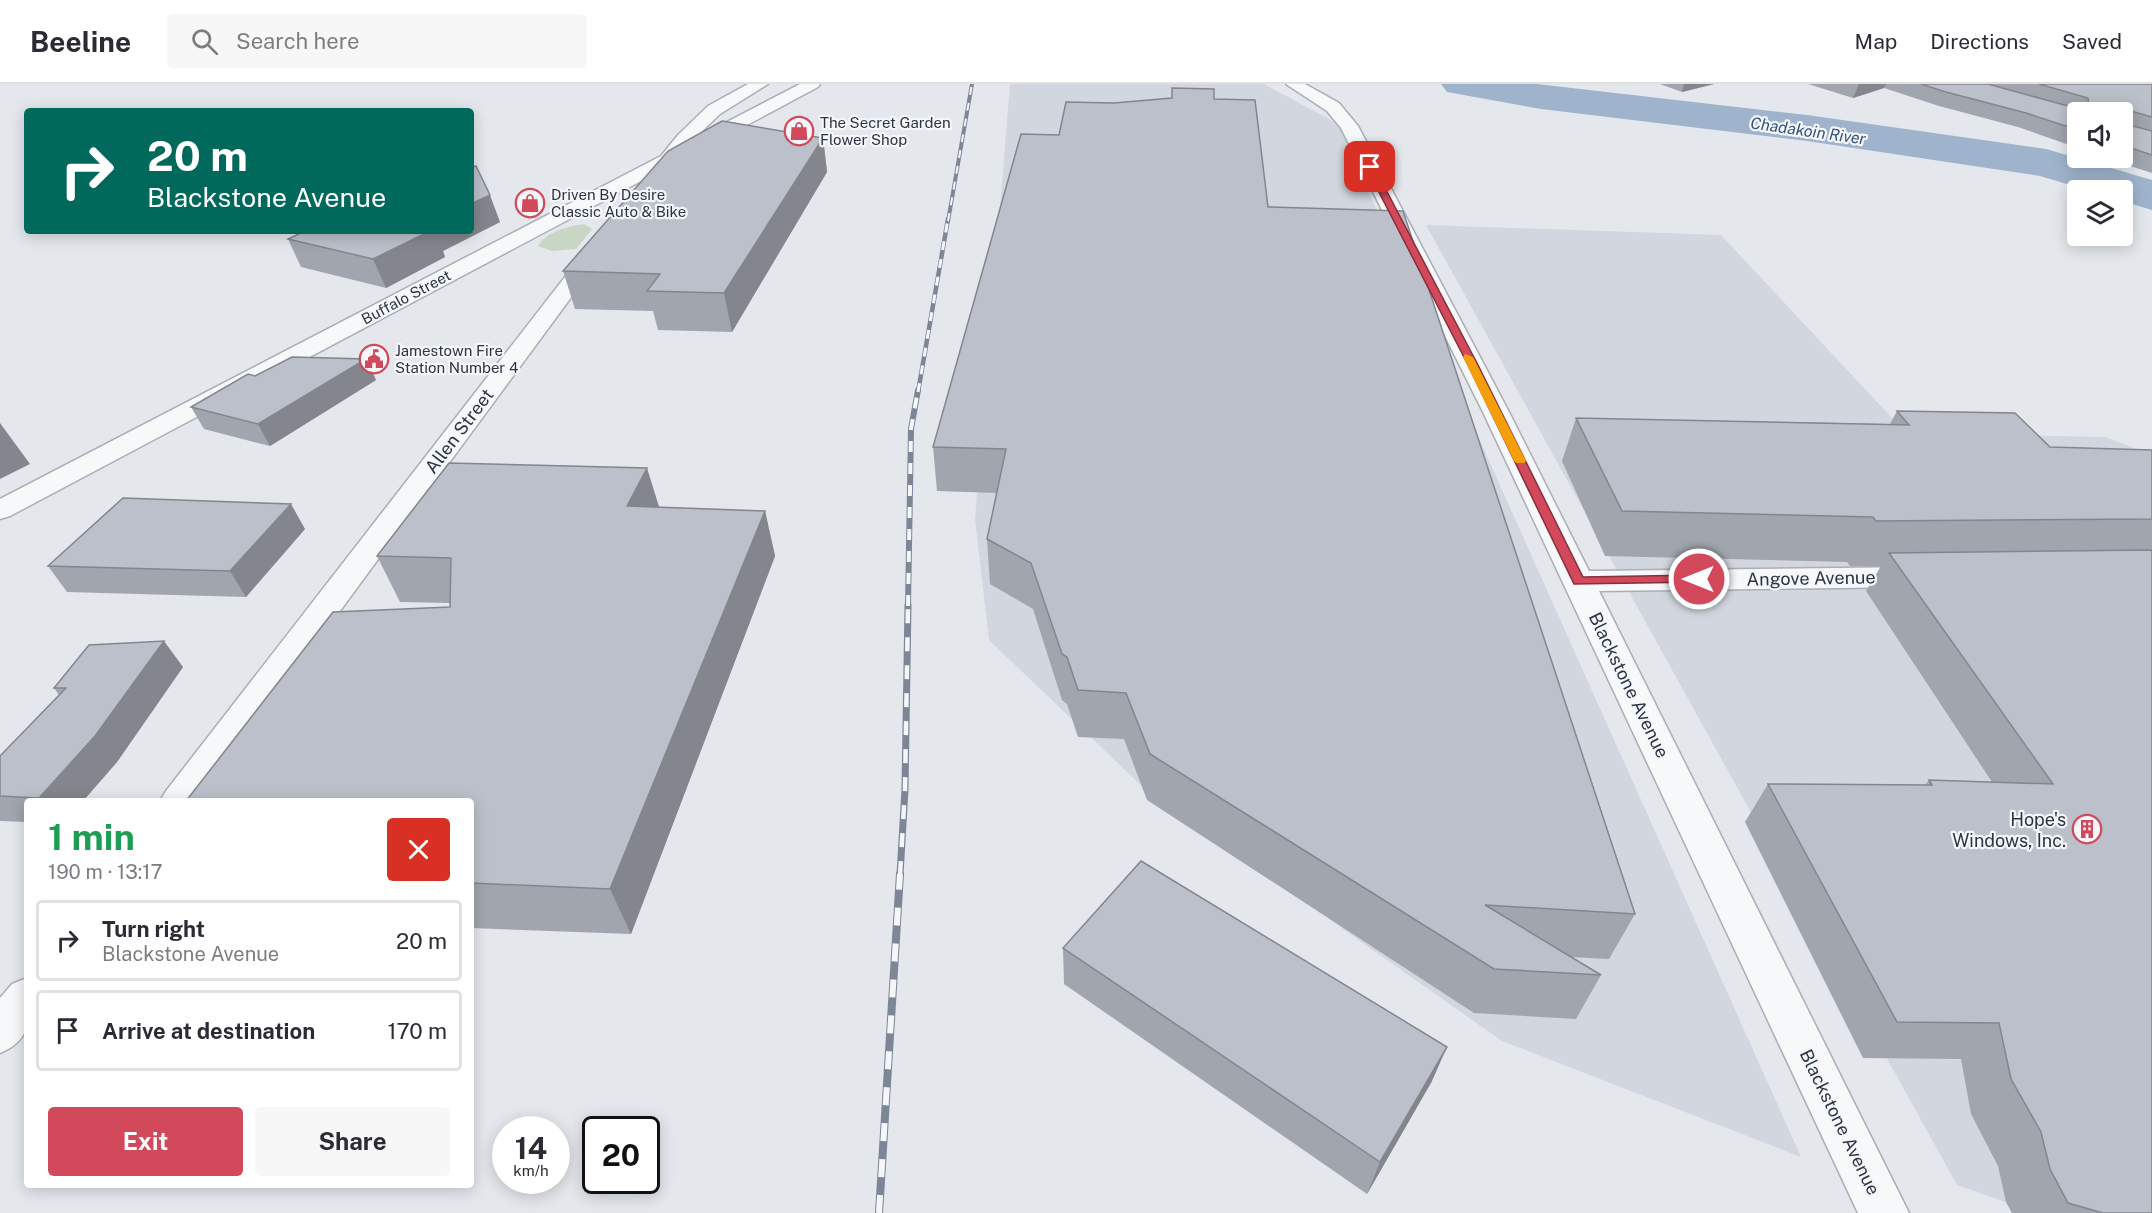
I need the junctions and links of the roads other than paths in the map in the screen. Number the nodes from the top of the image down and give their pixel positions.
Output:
1 (760, 84) edge
2 (812, 84) edge
3 (1294, 84) edge
4 (728, 102) junction
5 (768, 107) junction
6 (666, 162) junction
7 (0, 510) edge
8 (1950, 577) edge
9 (1579, 581) junction
10 (181, 798) edge
11 (24, 1002) edge
12 (0, 1032) edge
13 (1884, 1213) edge

1 - 4 street, Allen Street
2 - 5 street, Buffalo Street
3 - 9 street, Blackstone Avenue
4 - 5 street
4 - 6 street, Allen Street
5 - 6 street, Buffalo Street
6 - 7 street, Buffalo Street
6 - 10 street, Allen Street
8 - 9 street, Angove Avenue
9 - 13 street, Blackstone Avenue
11 - 12 street

